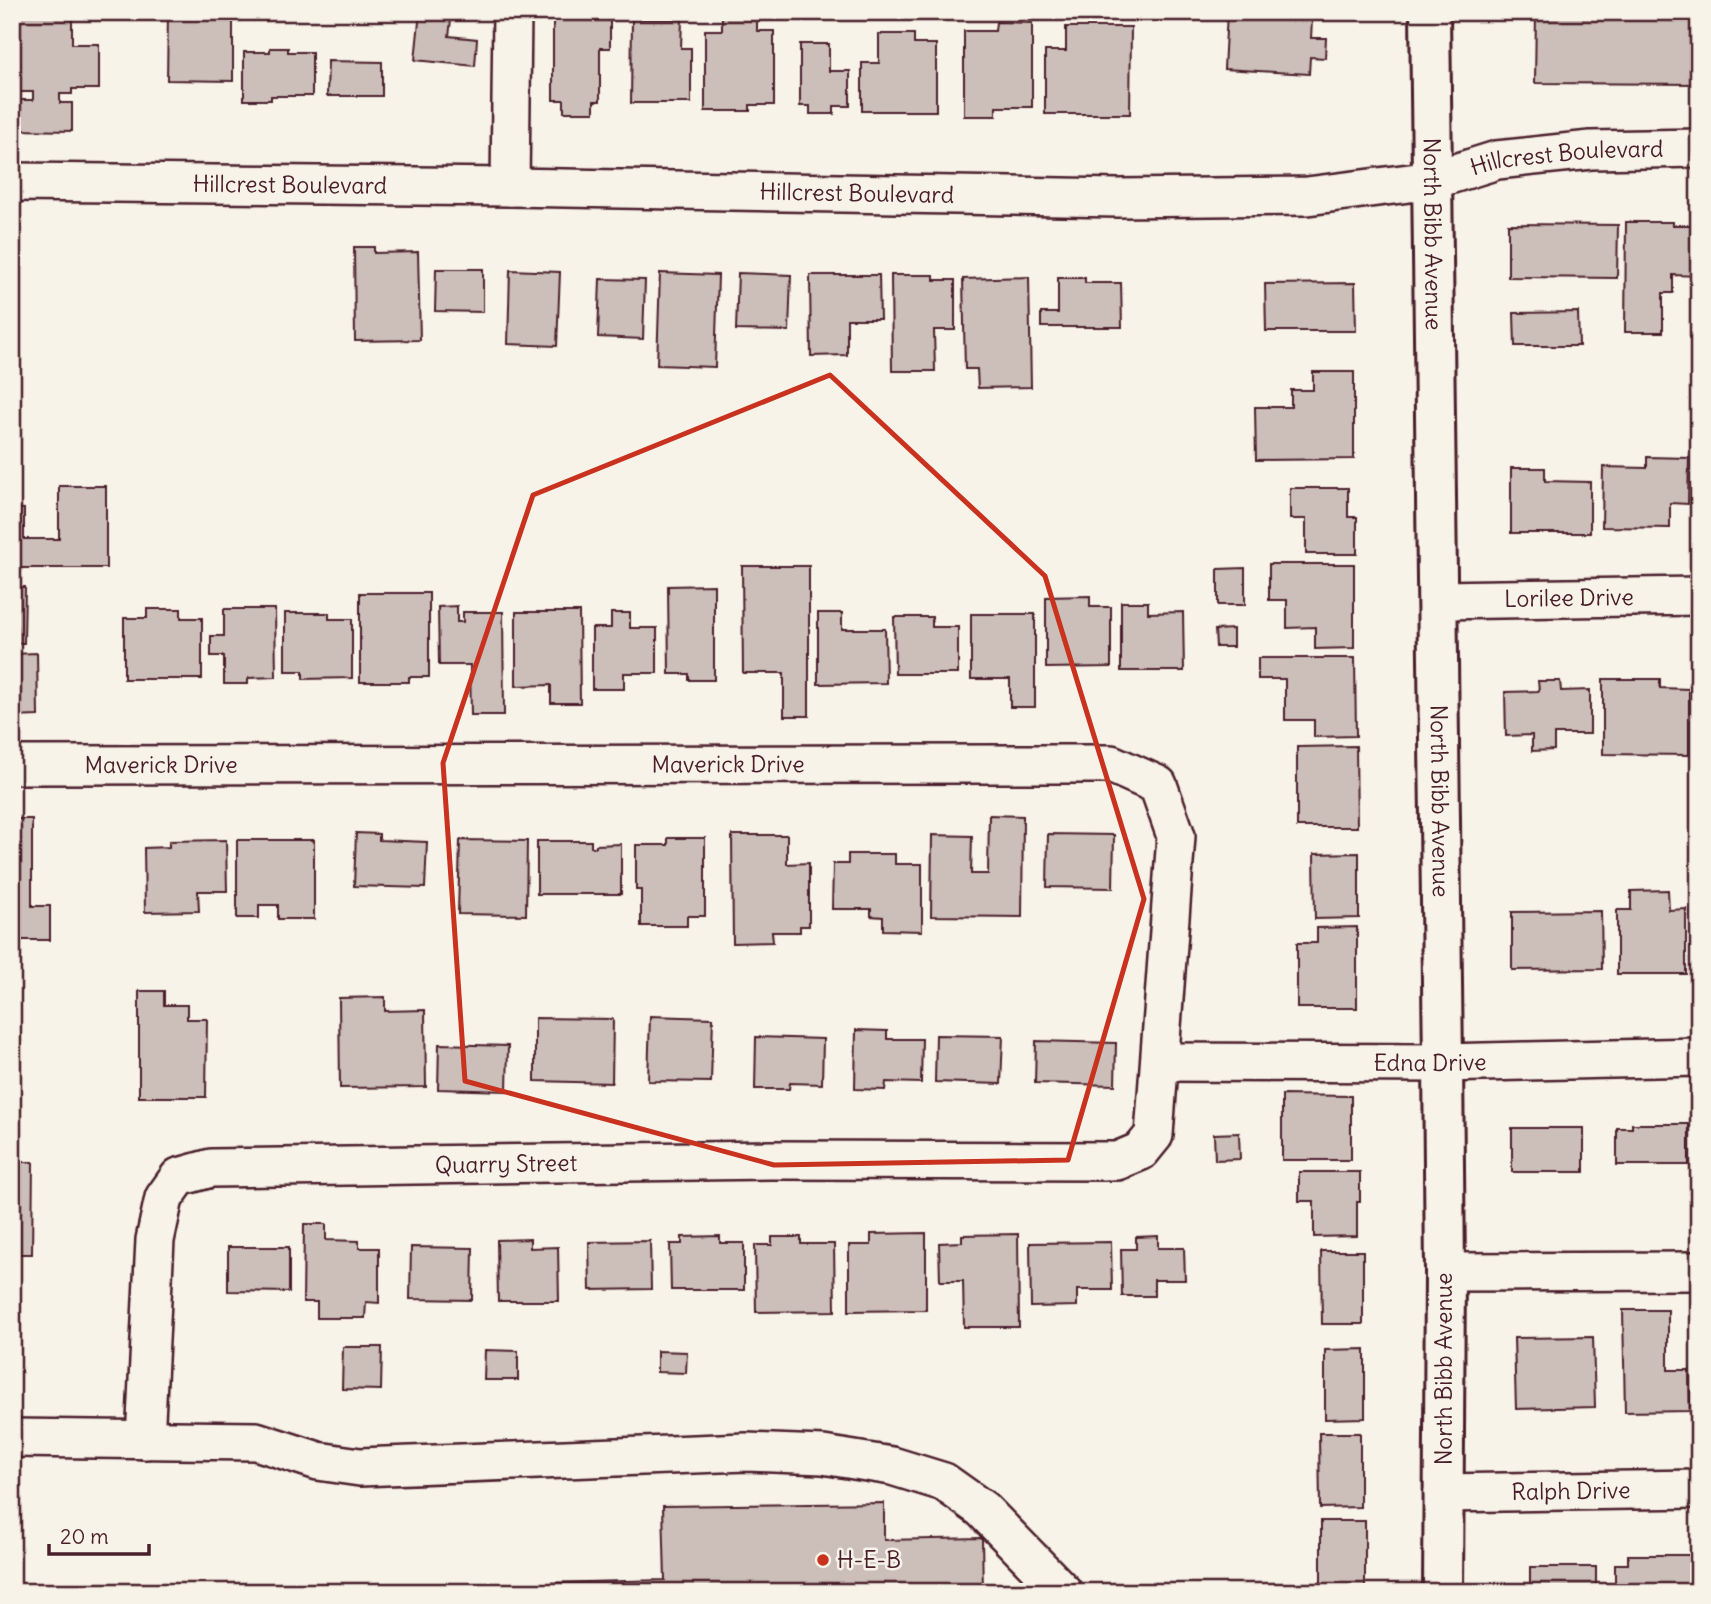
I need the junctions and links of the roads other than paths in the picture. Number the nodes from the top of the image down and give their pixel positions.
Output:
1 (512, 12) edge
2 (1430, 12) edge
3 (1699, 148) edge
4 (1433, 180) junction
5 (12, 182) edge
6 (510, 187) junction
7 (1699, 596) edge
8 (1438, 600) junction
9 (12, 765) edge
10 (1699, 1057) edge
11 (1160, 1062) junction
12 (1443, 1063) junction
13 (1699, 1271) edge
14 (1445, 1272) junction
15 (12, 1438) edge
16 (145, 1440) junction
17 (1699, 1489) edge
18 (1443, 1493) junction
19 (1063, 1592) edge
20 (1443, 1592) edge

1 - 6 street
2 - 4 main road, North Bibb Avenue
3 - 4 street, Hillcrest Boulevard
4 - 6 street, Hillcrest Boulevard
4 - 8 main road, North Bibb Avenue
5 - 6 street, Hillcrest Boulevard
7 - 8 street, Lorilee Drive
8 - 12 main road, North Bibb Avenue
9 - 11 street, Maverick Drive
10 - 12 street, Edna Drive
11 - 12 street, Edna Drive
11 - 16 street, Quarry Street
12 - 14 main road, North Bibb Avenue
13 - 14 street
14 - 18 main road, North Bibb Avenue
15 - 16 street
16 - 19 street
17 - 18 street, Ralph Drive
18 - 20 main road, North Bibb Avenue

